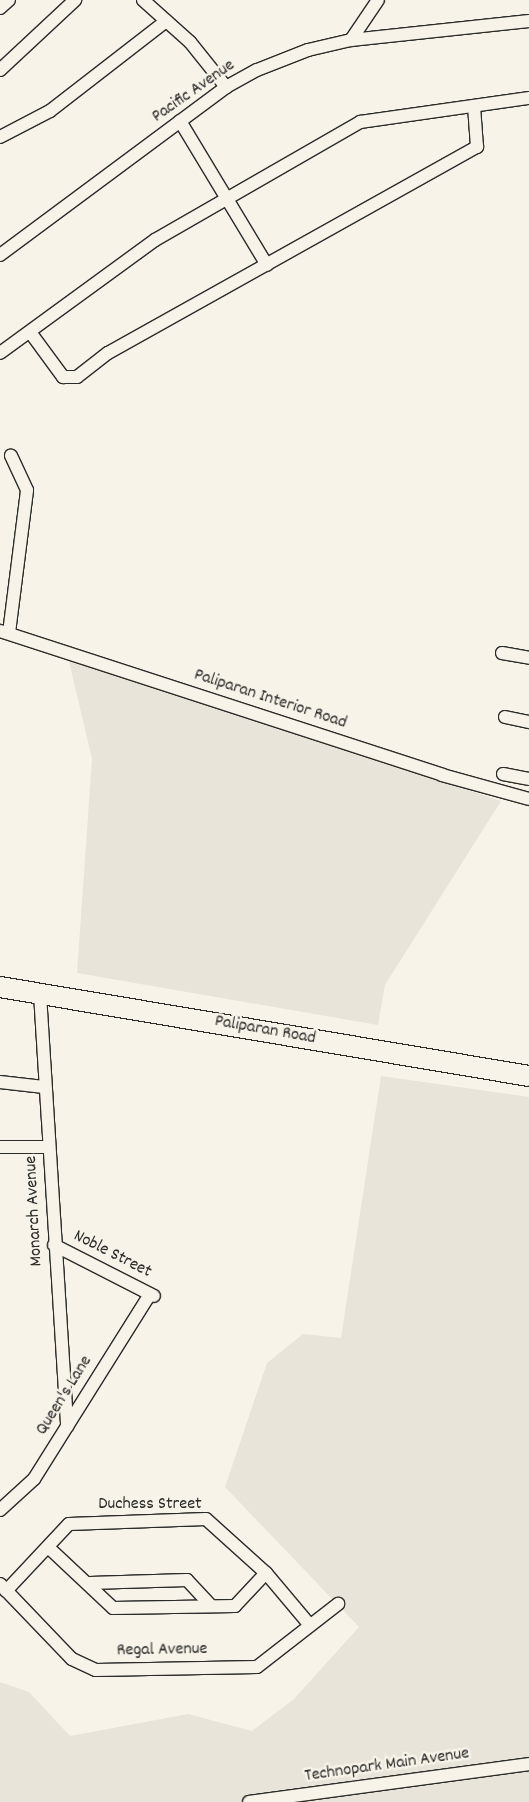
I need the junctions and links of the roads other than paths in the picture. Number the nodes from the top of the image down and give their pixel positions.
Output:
1 (9, 0) edge
2 (75, 0) edge
3 (143, 0) edge
4 (378, 0) edge
5 (0, 8) edge
6 (166, 21) junction
7 (529, 21) edge
8 (351, 40) junction
9 (0, 70) edge
10 (226, 87) junction
11 (529, 98) edge
12 (474, 106) junction
13 (180, 121) junction
14 (0, 137) edge
15 (229, 197) junction
16 (0, 255) edge
17 (267, 264) junction
18 (30, 332) junction
19 (0, 353) edge
20 (11, 455) dead end
21 (5, 632) edge
22 (502, 653) dead end
23 (529, 658) edge
24 (505, 717) dead end
25 (529, 722) edge
26 (503, 774) dead end
27 (529, 779) edge
28 (529, 799) edge
29 (0, 987) edge
30 (40, 994) junction
31 (529, 1076) edge
32 (0, 1082) edge
33 (44, 1087) junction
34 (0, 1147) edge
35 (49, 1147) junction
36 (54, 1245) junction
37 (152, 1295) joint
38 (67, 1426) junction
39 (0, 1510) edge
40 (48, 1547) junction
41 (266, 1573) junction
42 (90, 1583) junction
43 (3, 1587) edge
44 (338, 1604) dead end
45 (211, 1606) junction
46 (309, 1624) junction
47 (529, 1764) edge
48 (250, 1802) edge

1 - 5 street
2 - 9 street
3 - 6 street
4 - 8 street
6 - 10 street
6 - 14 street
7 - 8 street, Pacific Avenue
8 - 10 street, Pacific Avenue
10 - 13 street, Pacific Avenue
11 - 12 street
12 - 15 street
12 - 17 street
13 - 15 street
13 - 16 street, Pacific Avenue
15 - 17 street
15 - 18 street
17 - 18 street
18 - 19 street
20 - 21 street
21 - 28 street, Paliparan Interior Road
22 - 23 street
24 - 25 street
26 - 27 street
29 - 30 main road, Paliparan Road
30 - 31 main road, Paliparan Road
30 - 33 street, Monarch Avenue
32 - 33 street
33 - 35 street, Monarch Avenue
34 - 35 street
35 - 36 street, Monarch Avenue
36 - 37 street, Noble Street
36 - 38 street, Monarch Avenue
37 - 38 street, Queen's Lane
38 - 39 street, Queen's Lane
40 - 41 street, Duchess Street
40 - 42 street
40 - 43 street, Duchess Street
41 - 45 street
41 - 46 street, Duchess Street
42 - 45 street
42 - 45 street
43 - 46 street, Regal Avenue
44 - 46 street, Regal Avenue
47 - 48 street, Technopark Main Avenue

